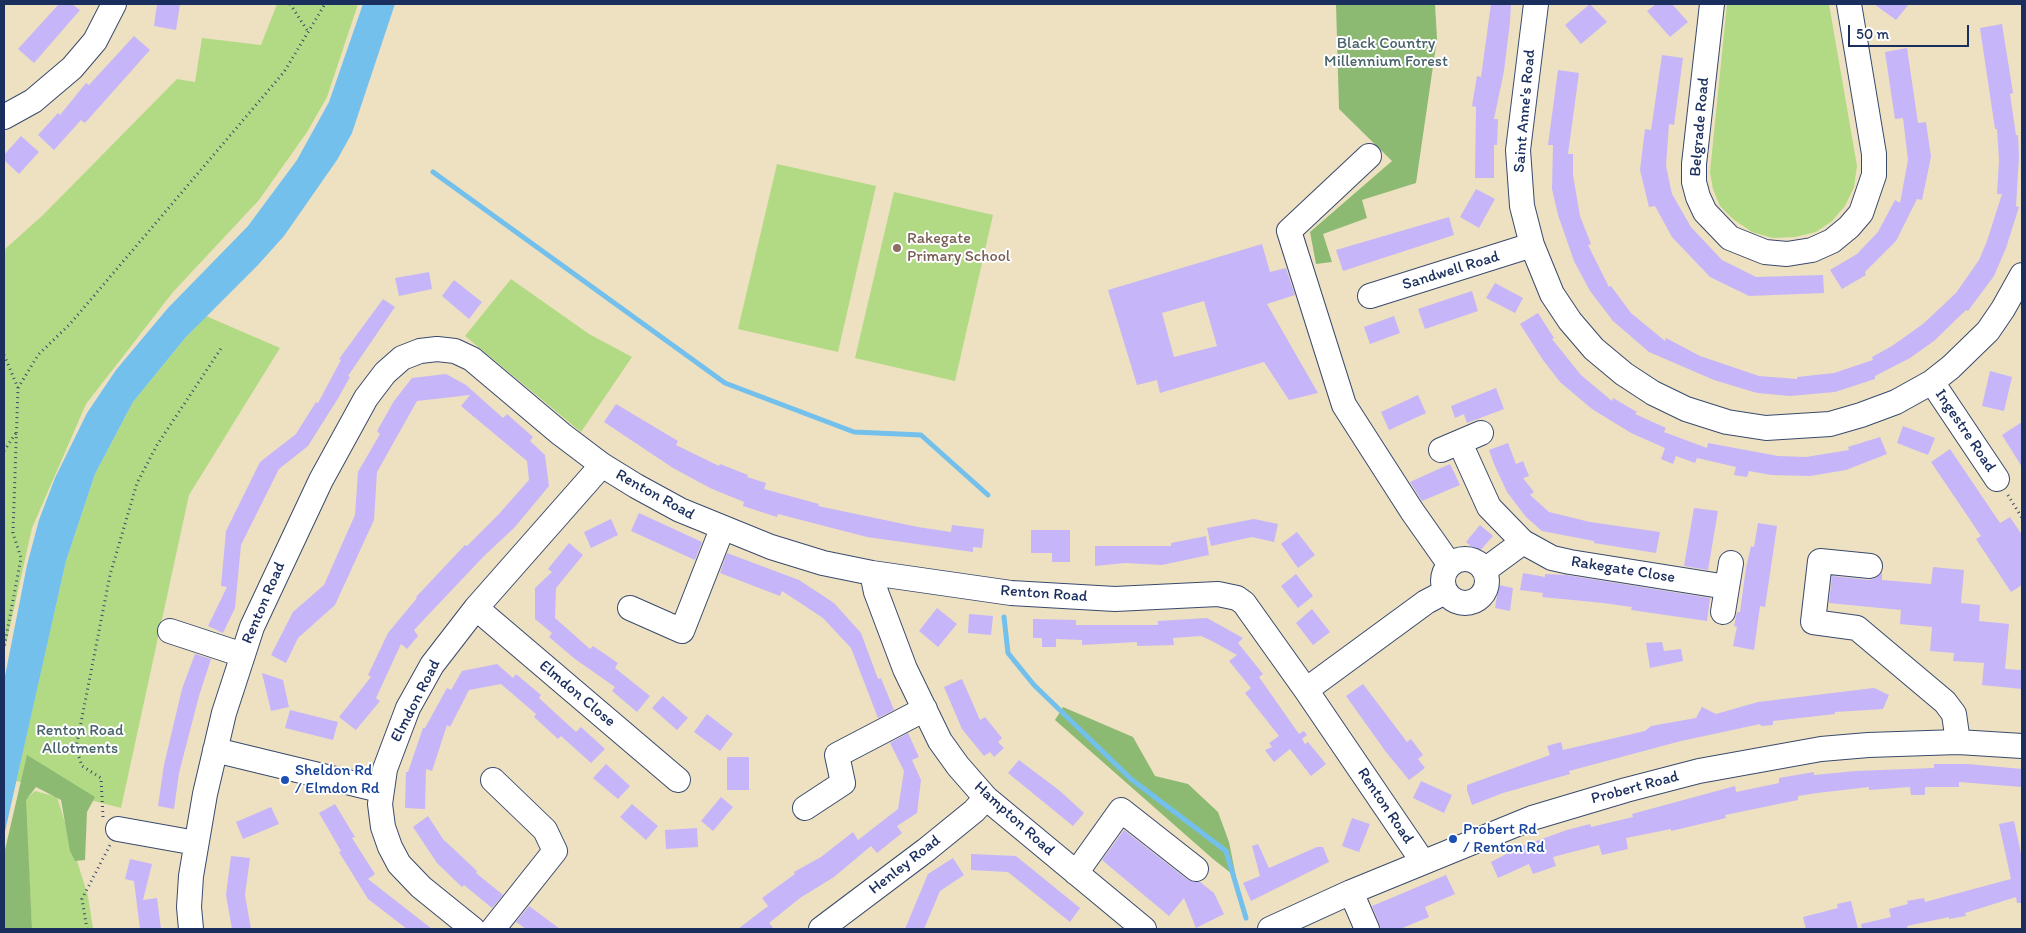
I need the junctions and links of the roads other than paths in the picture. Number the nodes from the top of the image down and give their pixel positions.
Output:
1 (114, 4) edge
2 (1536, 4) edge
3 (1712, 4) edge
4 (1849, 4) edge
5 (4, 117) edge
6 (1370, 156) dead end
7 (1532, 245) junction
8 (2022, 275) edge
9 (1370, 296) dead end
10 (1932, 382) junction
11 (1481, 433) dead end
12 (602, 465) junction
13 (1997, 479) road end
14 (722, 528) junction
15 (1523, 542) junction
16 (1731, 563) dead end
17 (1450, 564) junction
18 (1870, 566) dead end
19 (1485, 570) junction
20 (872, 573) junction
21 (1727, 587) junction
22 (1445, 592) junction
23 (476, 608) junction
24 (630, 608) dead end
25 (1723, 612) dead end
26 (170, 631) dead end
27 (242, 655) junction
28 (1306, 690) junction
29 (925, 709) junction
30 (1958, 742) junction
31 (2022, 746) edge
32 (215, 750) junction
33 (493, 780) dead end
34 (678, 780) dead end
35 (380, 790) junction
36 (986, 798) junction
37 (805, 808) dead end
38 (111, 823) road end
39 (196, 843) junction
40 (1423, 862) junction
41 (1196, 869) dead end
42 (1076, 873) junction
43 (1351, 892) junction
44 (191, 929) edge
45 (473, 929) edge
46 (494, 929) edge
47 (821, 929) edge
48 (1144, 929) edge
49 (1270, 929) edge
50 (1367, 929) edge

1 - 5 street
2 - 7 street, Saint Anne's Road
3 - 4 street, Belgrade Road
6 - 17 street
7 - 9 street, Sandwell Road
7 - 10 street, Saint Anne's Road
8 - 10 street, Saint Anne's Road
10 - 13 street, Ingestre Road
11 - 15 street, Rakegate Close
12 - 14 street, Renton Road
12 - 23 street, Elmdon Road
12 - 27 street, Renton Road
14 - 20 street, Renton Road
14 - 24 street
15 - 19 street
15 - 21 street, Rakegate Close
16 - 21 street
17 - 19 street
17 - 22 street
18 - 30 street
19 - 22 street
20 - 28 street, Renton Road
20 - 29 street, Hampton Road
21 - 25 street
22 - 28 street
23 - 34 street, Elmdon Close
23 - 35 street, Elmdon Road
26 - 27 street
27 - 32 street, Renton Road
28 - 40 street, Renton Road
29 - 36 street, Hampton Road
29 - 37 street
30 - 31 street, Probert Road
30 - 40 street, Probert Road
32 - 35 street
32 - 39 street, Renton Road
33 - 46 street
35 - 45 street, Elmdon Road
36 - 42 street, Hampton Road
36 - 47 street, Henley Road
38 - 39 street
39 - 44 street, Renton Road
40 - 43 street, Probert Road
41 - 42 street
42 - 48 street, Hampton Road
43 - 49 street, Probert Road
43 - 50 street

